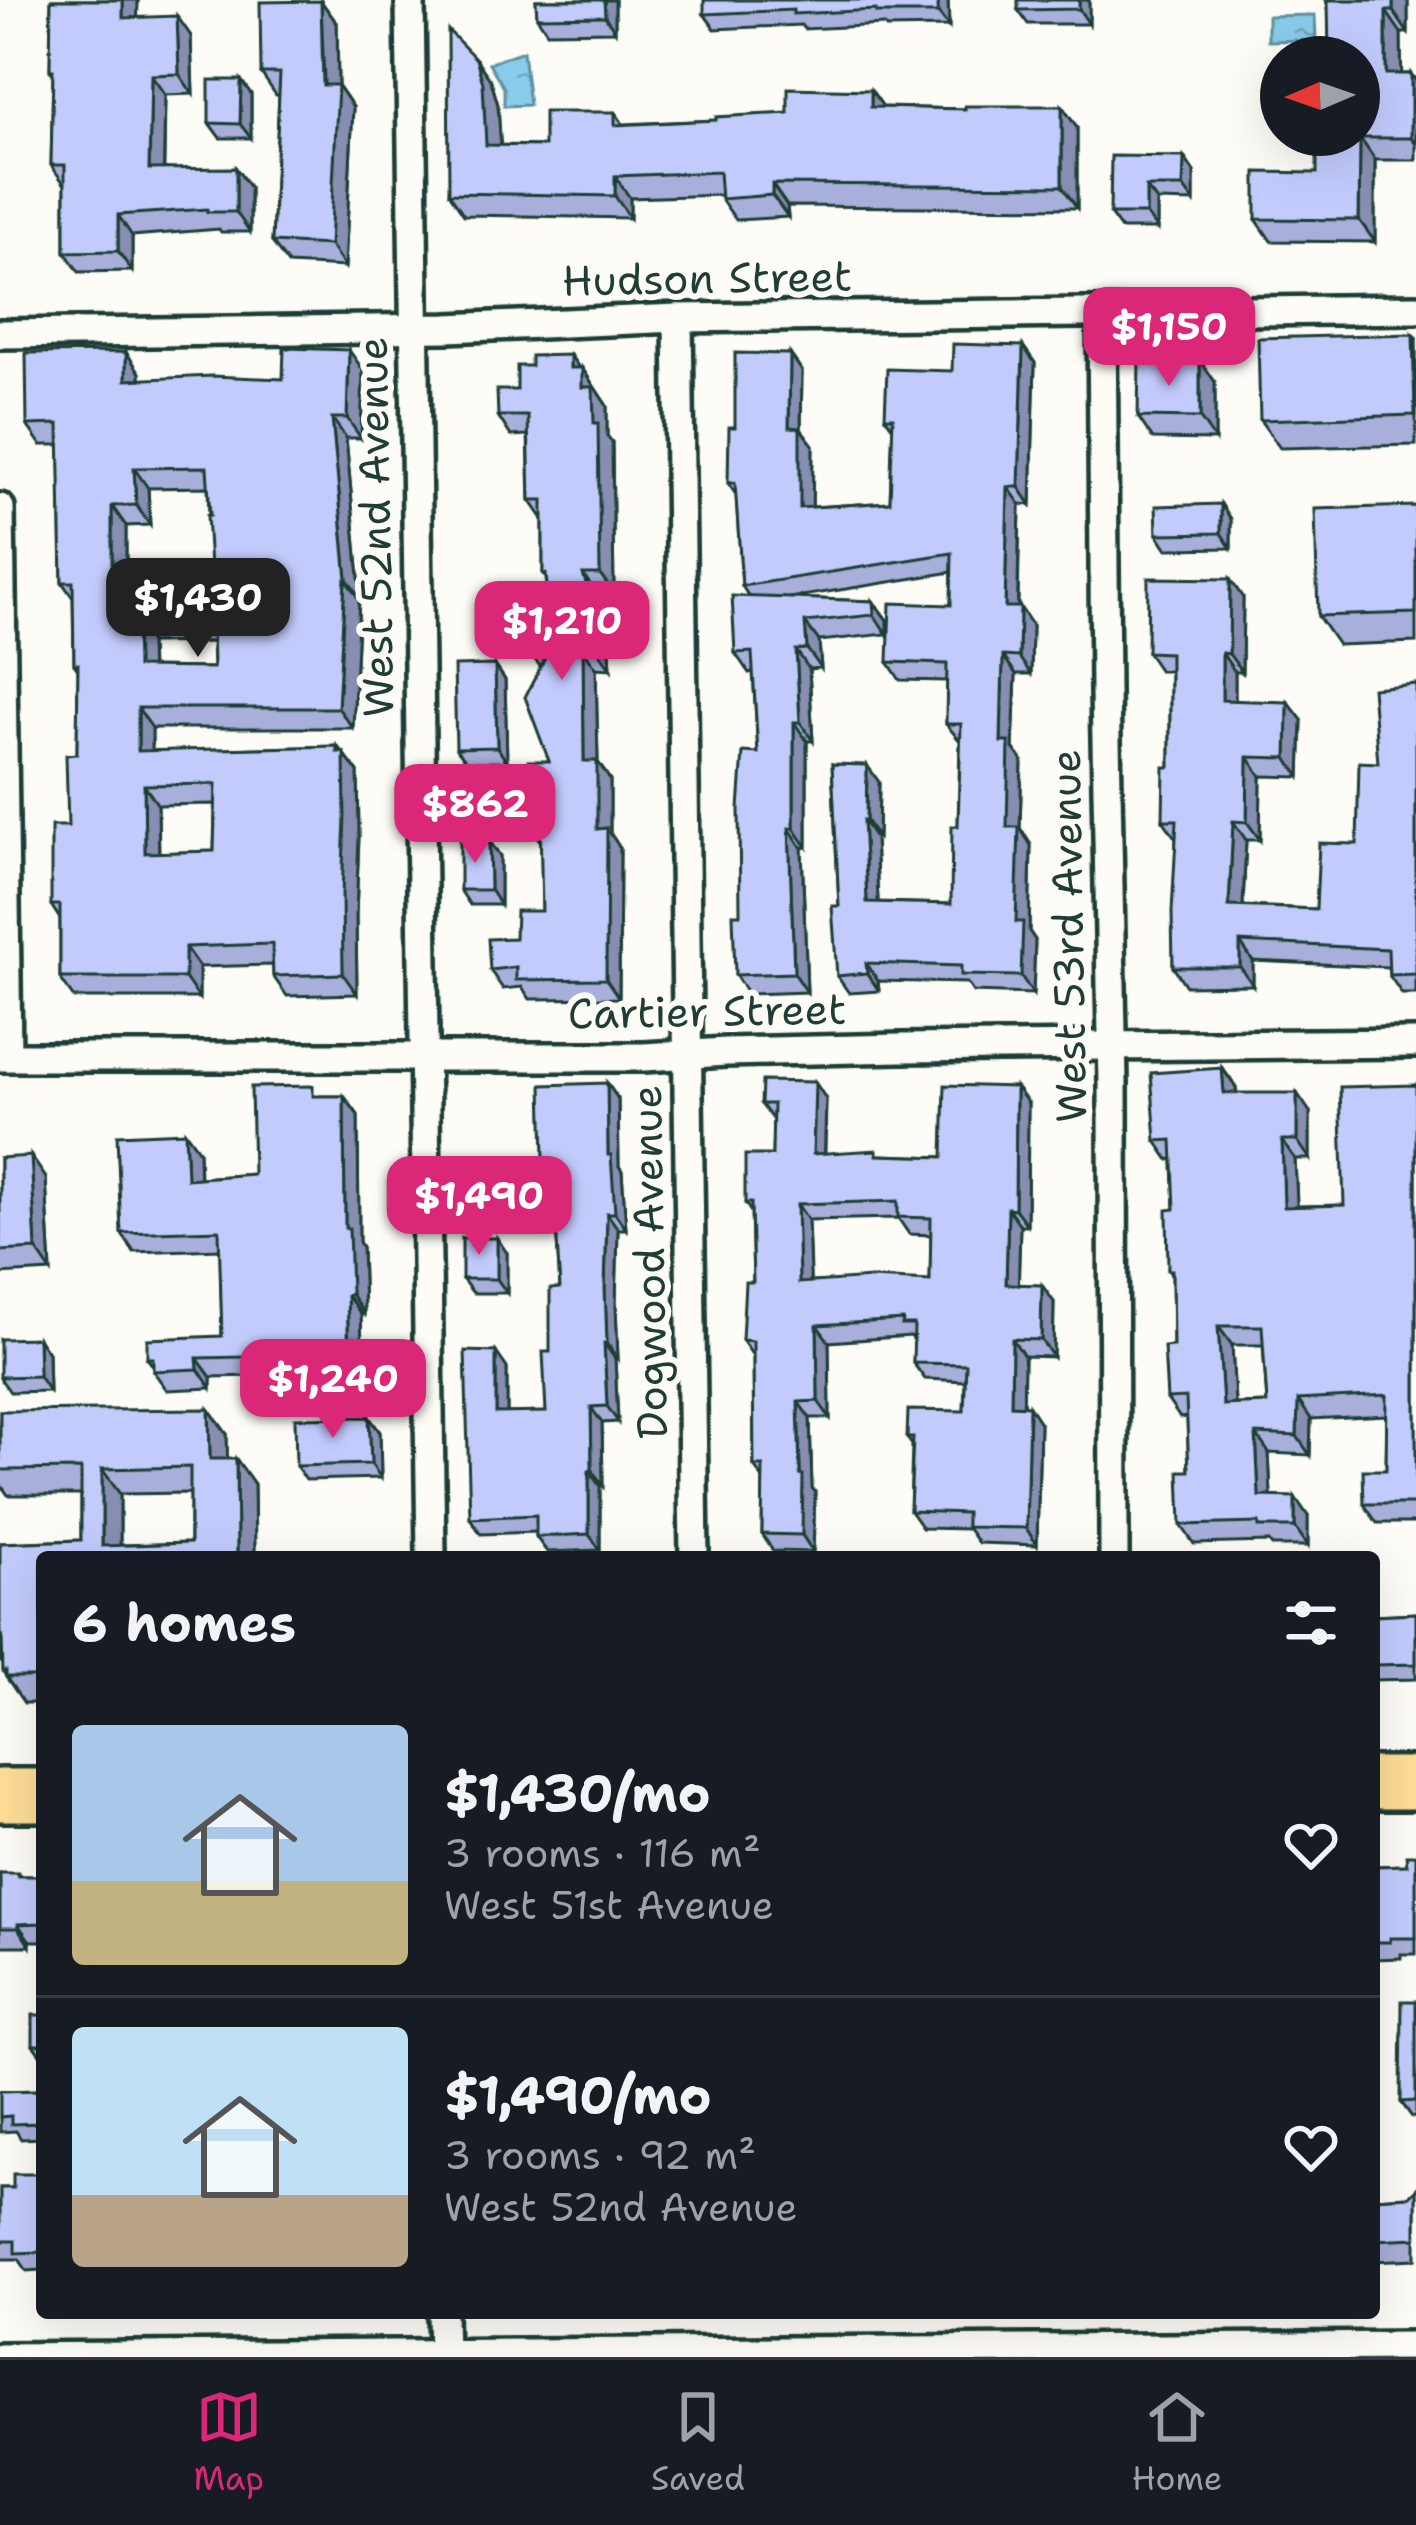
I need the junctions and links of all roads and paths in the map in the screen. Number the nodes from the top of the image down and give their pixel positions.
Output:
1 (410, 0) edge
2 (1416, 309) edge
3 (1102, 314) junction
4 (678, 318) junction
5 (415, 328) junction
6 (0, 334) edge
7 (0, 508) edge
8 (1416, 1042) edge
9 (1113, 1047) junction
10 (688, 1054) junction
11 (4, 1057) edge
12 (424, 1057) junction
13 (431, 1551) edge
14 (694, 1551) edge
15 (1114, 1551) edge
16 (1380, 1783) edge
17 (1416, 1783) edge
18 (0, 1795) edge
19 (36, 1795) edge
20 (442, 2319) edge
21 (1416, 2346) edge
22 (443, 2355) edge
23 (0, 2357) edge

1 - 5 street, West 52nd Avenue
2 - 3 street, Hudson Street
3 - 4 street, Hudson Street
3 - 9 street, West 53rd Avenue
4 - 5 street, Hudson Street
4 - 10 street, Dogwood Avenue
5 - 6 street, Hudson Street
5 - 12 street, West 52nd Avenue
7 - 11 street
8 - 9 street, Cartier Street
9 - 10 street, Cartier Street
9 - 15 street, West 53rd Avenue
10 - 12 street, Cartier Street
10 - 14 street, Dogwood Avenue
11 - 12 street, Cartier Street
12 - 13 street, West 52nd Avenue
16 - 17 highway
18 - 19 highway
20 - 22 street
21 - 22 street
22 - 23 street

